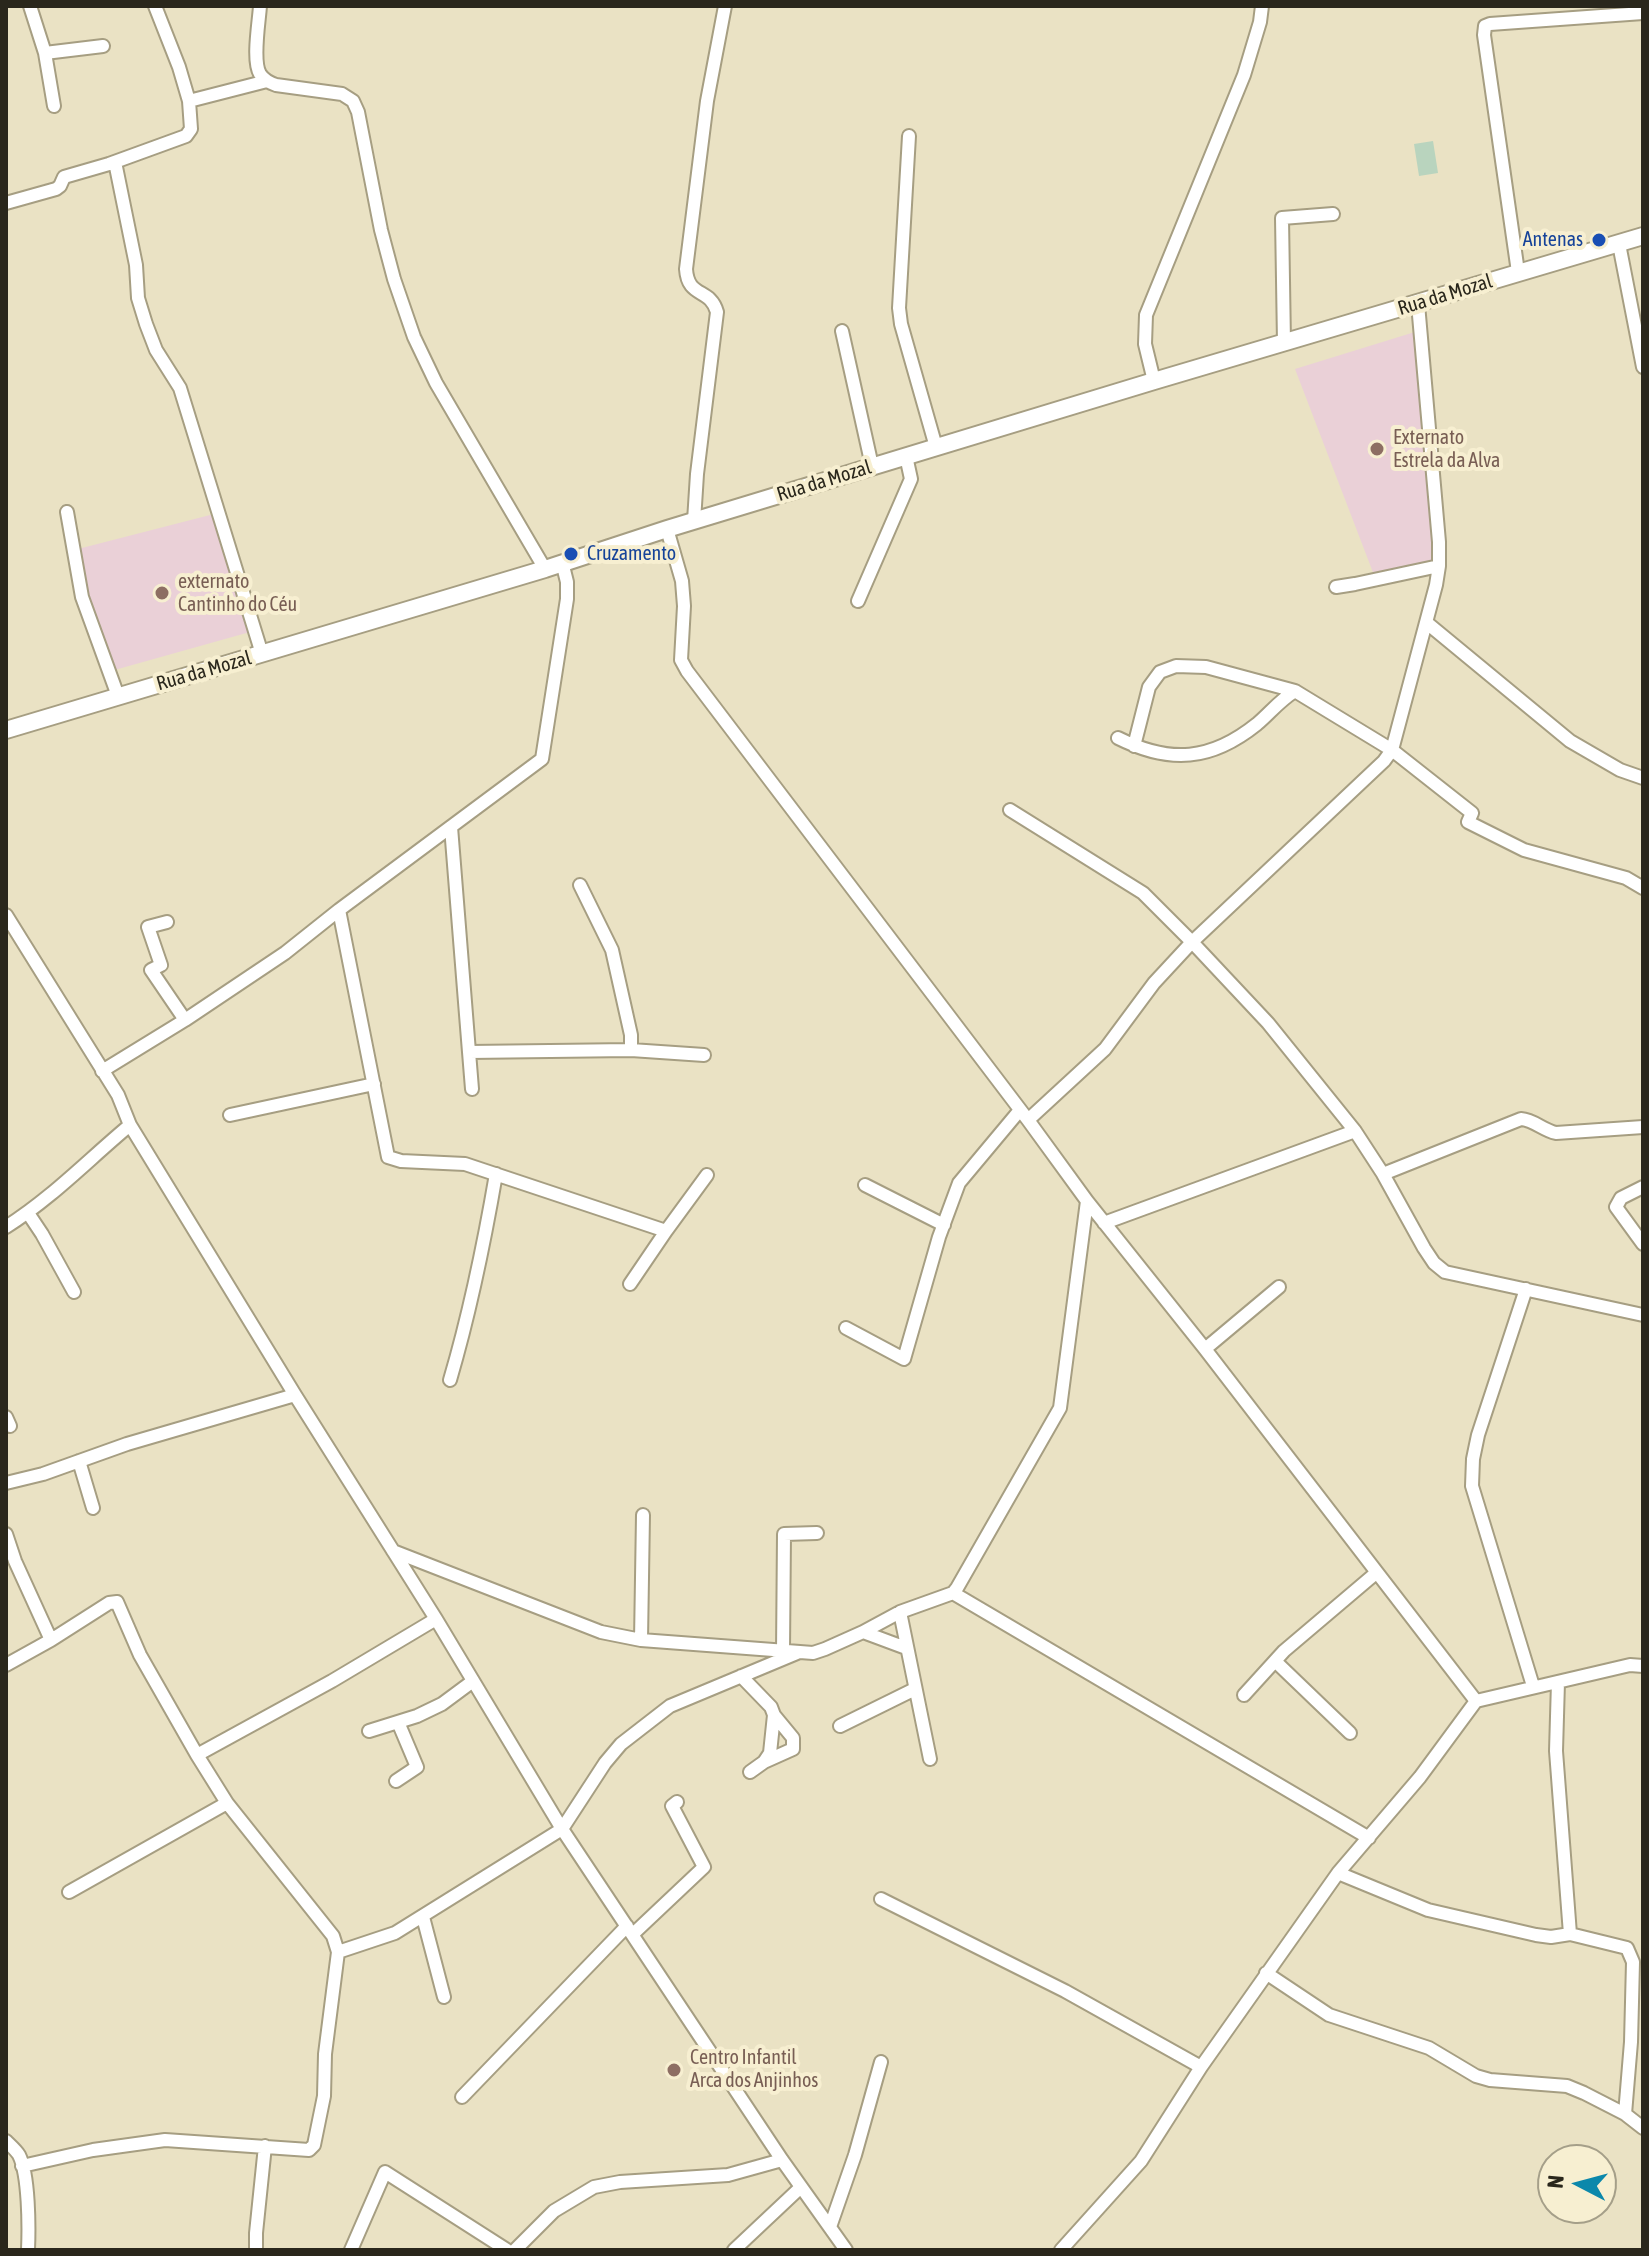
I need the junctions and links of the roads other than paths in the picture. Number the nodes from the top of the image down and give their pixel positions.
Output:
1 (30, 6) edge
2 (155, 6) edge
3 (260, 6) edge
4 (725, 6) edge
5 (1262, 6) edge
6 (1643, 13) edge
7 (103, 46) dead end
8 (45, 53) junction
9 (267, 81) junction
10 (189, 101) junction
11 (54, 106) dead end
12 (909, 136) dead end
13 (115, 162) junction
14 (6, 203) edge
15 (1333, 214) dead end
16 (1643, 236) edge
17 (1619, 244) junction
18 (1518, 272) junction
19 (1418, 304) junction
20 (842, 331) dead end
21 (1284, 343) junction
22 (1643, 367) edge
23 (1154, 381) junction
24 (936, 447) junction
25 (906, 456) junction
26 (872, 466) junction
27 (67, 512) dead end
28 (694, 521) junction
29 (667, 529) junction
30 (562, 562) junction
31 (1439, 566) junction
32 (545, 569) junction
33 (1336, 587) dead end
34 (858, 601) dead end
35 (1427, 623) junction
36 (262, 654) junction
37 (1295, 691) junction
38 (118, 696) junction
39 (6, 730) edge
40 (1118, 738) dead end
41 (1134, 746) junction
42 (1392, 750) junction
43 (1643, 778) edge
44 (1010, 810) dead end
45 (451, 827) junction
46 (580, 885) dead end
47 (1643, 888) edge
48 (339, 910) junction
49 (6, 915) edge
50 (167, 922) dead end
51 (1192, 942) junction
52 (185, 1020) junction
53 (631, 1050) junction
54 (469, 1052) junction
55 (704, 1055) dead end
56 (102, 1071) junction
57 (374, 1084) junction
58 (472, 1089) dead end
59 (230, 1115) dead end
60 (1024, 1115) junction
61 (130, 1125) junction
62 (1643, 1127) edge
63 (1355, 1131) junction
64 (496, 1174) junction
65 (1383, 1174) junction
66 (707, 1175) dead end
67 (865, 1185) dead end
68 (1643, 1187) edge
69 (1087, 1201) junction
70 (28, 1213) junction
71 (1104, 1223) junction
72 (944, 1225) junction
73 (6, 1227) edge
74 (666, 1231) junction
75 (1643, 1244) edge
76 (630, 1284) dead end
77 (1279, 1287) dead end
78 (1526, 1289) junction
79 (74, 1292) dead end
80 (1643, 1315) edge
81 (846, 1328) dead end
82 (1205, 1349) junction
83 (450, 1380) dead end
84 (295, 1395) junction
85 (79, 1461) junction
86 (6, 1483) edge
87 (93, 1508) dead end
88 (643, 1515) dead end
89 (817, 1533) dead end
90 (6, 1534) edge
91 (393, 1551) junction
92 (1376, 1573) junction
93 (953, 1593) junction
94 (900, 1612) junction
95 (436, 1619) junction
96 (863, 1632) junction
97 (51, 1640) junction
98 (641, 1640) junction
99 (906, 1648) junction
100 (783, 1651) junction
101 (800, 1652) junction
102 (1275, 1661) junction
103 (6, 1665) edge
104 (1643, 1666) edge
105 (741, 1676) junction
106 (473, 1681) junction
107 (1558, 1682) junction
108 (1533, 1686) junction
109 (915, 1689) junction
110 (1244, 1695) dead end
111 (1476, 1701) junction
112 (774, 1715) junction
113 (398, 1722) junction
114 (840, 1726) dead end
115 (369, 1731) dead end
116 (1350, 1733) dead end
117 (197, 1755) junction
118 (930, 1759) dead end
119 (764, 1762) junction
120 (750, 1772) dead end
121 (396, 1781) dead end
122 (677, 1802) dead end
123 (227, 1803) junction
124 (562, 1829) junction
125 (1369, 1838) junction
126 (1338, 1873) junction
127 (69, 1892) dead end
128 (881, 1899) dead end
129 (423, 1917) junction
130 (630, 1930) junction
131 (1570, 1934) junction
132 (338, 1952) junction
133 (1266, 1973) junction
134 (444, 1997) dead end
135 (881, 2062) dead end
136 (1201, 2067) junction
137 (462, 2097) dead end
138 (1625, 2114) junction
139 (1643, 2128) edge
140 (6, 2141) edge
141 (265, 2146) junction
142 (782, 2160) junction
143 (22, 2166) junction
144 (801, 2187) junction
145 (830, 2227) junction
146 (1064, 2246) edge
147 (28, 2250) edge
148 (256, 2250) edge
149 (351, 2250) edge
150 (507, 2250) edge
151 (515, 2250) edge
152 (734, 2250) edge
153 (846, 2250) edge
154 (1080, 2250) edge

1 - 8 street
2 - 10 street
3 - 9 street
4 - 28 street
5 - 23 street
6 - 18 street
7 - 8 street
8 - 11 street
9 - 10 street
9 - 32 street
10 - 13 street
12 - 24 street
13 - 14 street
13 - 36 street
15 - 21 street
16 - 17 main road, Rua da Mozal
17 - 18 main road, Rua da Mozal
17 - 22 street
18 - 19 main road, Rua da Mozal
19 - 21 main road, Rua da Mozal
19 - 31 street
20 - 26 street
21 - 23 main road, Rua da Mozal
23 - 24 main road, Rua da Mozal
24 - 25 main road, Rua da Mozal
25 - 26 main road, Rua da Mozal
25 - 34 street
26 - 28 main road, Rua da Mozal
27 - 38 street
28 - 29 main road, Rua da Mozal
29 - 30 main road, Rua da Mozal
29 - 60 street
30 - 32 main road, Rua da Mozal
30 - 45 street
31 - 33 street
31 - 35 street
32 - 36 main road, Rua da Mozal
35 - 42 street
35 - 43 street
36 - 38 main road, Rua da Mozal
37 - 41 street
37 - 41 street
37 - 42 street
38 - 39 main road, Rua da Mozal
40 - 41 street
42 - 47 street
42 - 51 street
44 - 51 street
45 - 48 street
45 - 54 street
46 - 53 street
48 - 52 street
48 - 57 street
49 - 56 street
50 - 52 street
51 - 60 street
51 - 63 street
52 - 56 street
53 - 54 street
53 - 55 street
54 - 58 street
56 - 61 street
57 - 59 street
57 - 64 street
60 - 69 street
60 - 72 street
61 - 70 street
61 - 84 street
62 - 65 street
63 - 65 street
63 - 71 street
64 - 74 street
64 - 83 street
65 - 78 street
66 - 74 street
67 - 72 street
68 - 75 street
69 - 71 street
69 - 93 street
70 - 73 street
70 - 79 street
71 - 82 street
72 - 81 street
74 - 76 street
77 - 82 street
78 - 80 street
78 - 108 street
82 - 92 street
84 - 85 street
84 - 91 street
85 - 86 street
85 - 87 street
88 - 98 street
89 - 100 street
90 - 97 street
91 - 95 street
91 - 98 street
92 - 102 street
92 - 111 street
93 - 94 street
93 - 125 street
94 - 96 street
94 - 99 street
95 - 106 street
95 - 117 street
96 - 99 street
96 - 101 street
97 - 103 street
97 - 117 street
98 - 100 street
99 - 109 street
100 - 101 street
101 - 105 street
102 - 110 street
102 - 116 street
104 - 107 street
105 - 112 street
105 - 124 street
106 - 113 street
106 - 124 street
107 - 108 street
107 - 131 street
108 - 111 street
109 - 114 street
109 - 118 street
111 - 125 street
112 - 119 street
112 - 119 street
113 - 115 street
113 - 121 street
117 - 123 street
119 - 120 street
122 - 130 street
123 - 127 street
123 - 132 street
124 - 129 street
124 - 130 street
125 - 126 street
126 - 131 street
126 - 133 street
128 - 136 street
129 - 132 street
129 - 134 street
130 - 137 street
130 - 142 street
131 - 138 street
132 - 141 street
133 - 136 street
133 - 138 street
135 - 145 street
136 - 146 street
138 - 139 street
140 - 143 street
141 - 143 street
141 - 148 street
142 - 144 street
142 - 151 street
143 - 147 street
144 - 145 street
144 - 152 street
145 - 153 street
146 - 154 street
149 - 150 street

